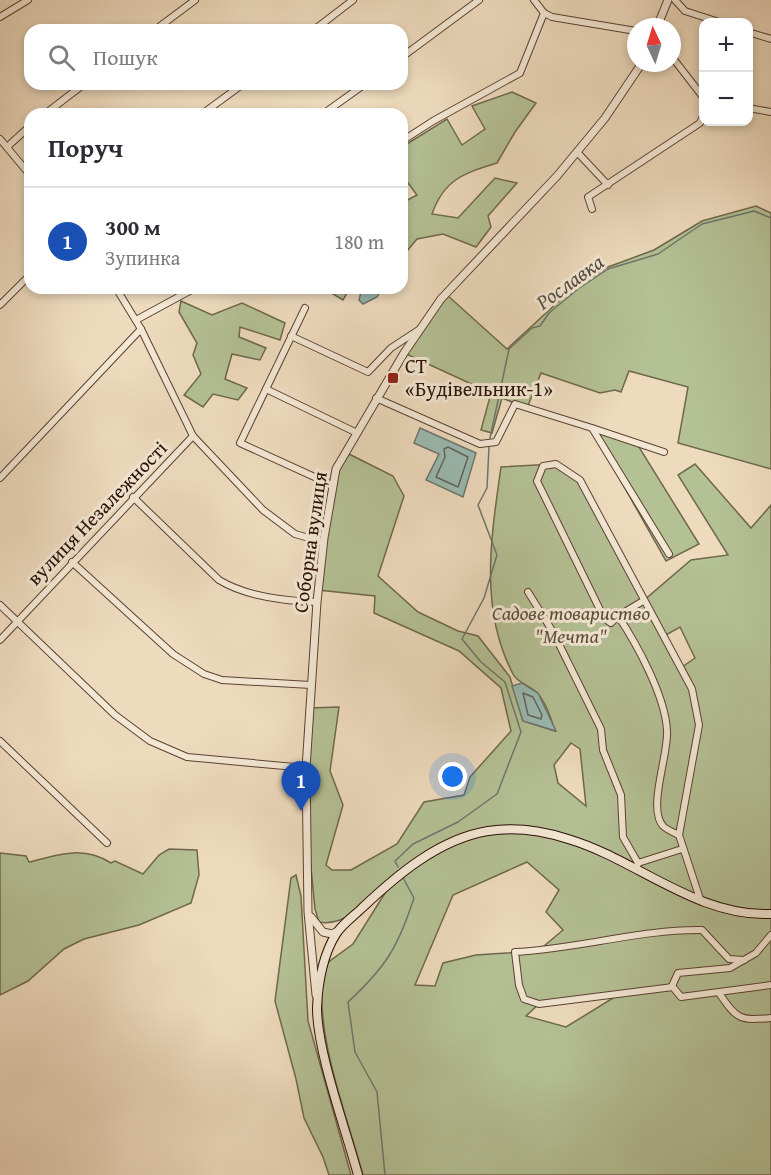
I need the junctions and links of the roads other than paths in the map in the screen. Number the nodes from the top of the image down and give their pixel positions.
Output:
1 (28, 0) edge
2 (195, 0) edge
3 (479, 0) edge
4 (534, 0) edge
5 (668, 0) edge
6 (675, 0) edge
7 (351, 1) edge
8 (544, 13) junction
9 (0, 17) edge
10 (661, 18) edge
11 (707, 18) edge
12 (163, 24) edge
13 (322, 24) edge
14 (627, 31) edge
15 (753, 34) edge
16 (771, 39) edge
17 (408, 53) edge
18 (681, 69) edge
19 (637, 72) edge
20 (76, 90) edge
21 (235, 90) edge
22 (357, 90) edge
23 (699, 94) edge
24 (53, 108) edge
25 (210, 108) edge
26 (331, 108) edge
27 (753, 109) edge
28 (771, 112) edge
29 (699, 124) edge
30 (24, 131) edge
31 (408, 137) edge
32 (0, 139) edge
33 (7, 147) junction
34 (577, 152) junction
35 (24, 168) edge
36 (608, 185) junction
37 (592, 209) dead end
38 (24, 281) edge
39 (120, 294) edge
40 (184, 294) edge
41 (0, 305) edge
42 (305, 308) dead end
43 (136, 320) junction
44 (421, 328) junction
45 (141, 329) junction
46 (291, 336) junction
47 (266, 389) junction
48 (376, 398) junction
49 (592, 428) junction
50 (356, 432) junction
51 (193, 436) junction
52 (664, 452) dead end
53 (0, 478) edge
54 (332, 485) junction
55 (133, 497) junction
56 (323, 542) junction
57 (669, 554) dead end
58 (72, 562) junction
59 (528, 592) dead end
60 (643, 601) junction
61 (317, 602) junction
62 (0, 605) edge
63 (618, 616) junction
64 (17, 621) junction
65 (0, 640) edge
66 (311, 685) junction
67 (0, 741) edge
68 (306, 768) junction
69 (680, 835) junction
70 (107, 843) dead end
71 (682, 849) junction
72 (637, 867) junction
73 (700, 899) junction
74 (308, 912) junction
75 (771, 914) edge
76 (338, 931) junction
77 (771, 935) edge
78 (744, 960) junction
79 (771, 985) edge
80 (673, 987) junction
81 (719, 993) junction
82 (317, 1008) junction
83 (771, 1018) edge
84 (358, 1175) edge

1 - 9 street
2 - 12 street
3 - 17 street
4 - 8 street
5 - 10 street
6 - 11 street
7 - 13 street
8 - 14 street
8 - 31 street
15 - 16 street
18 - 23 street
19 - 34 street, Соборна вулиця
20 - 24 street
21 - 25 street
22 - 26 street
27 - 28 street
29 - 36 street
30 - 33 street
32 - 33 street
33 - 35 street
34 - 36 street
34 - 44 street, Соборна вулиця
36 - 37 street
38 - 41 street
39 - 43 street
40 - 43 street
42 - 46 street
43 - 45 street
44 - 46 street
44 - 48 street, Соборна вулиця
45 - 51 street
45 - 53 street
46 - 47 street
47 - 50 street
47 - 54 street
48 - 49 street
48 - 50 street, Соборна вулиця
49 - 52 street
49 - 57 street
50 - 54 street, Соборна вулиця
51 - 55 street, вулиця Незалежності
51 - 56 street
54 - 56 street, Соборна вулиця
55 - 58 street, вулиця Незалежності
55 - 61 street
56 - 61 street, Соборна вулиця
58 - 64 street, вулиця Незалежності
58 - 66 street
59 - 72 street
60 - 63 street
60 - 63 street
60 - 69 street
61 - 66 street, Соборна вулиця
62 - 64 street
63 - 69 street
64 - 65 street, вулиця Незалежності
64 - 68 street
66 - 68 street, Соборна вулиця
67 - 70 street
68 - 74 street, Соборна вулиця
69 - 71 street
71 - 72 street
71 - 73 street
72 - 73 main road
72 - 76 main road
73 - 75 main road
74 - 76 street
74 - 82 street, Соборна вулиця
76 - 82 main road
77 - 78 street
78 - 80 street
78 - 80 street
79 - 81 street
80 - 81 street
81 - 83 street
82 - 84 main road

